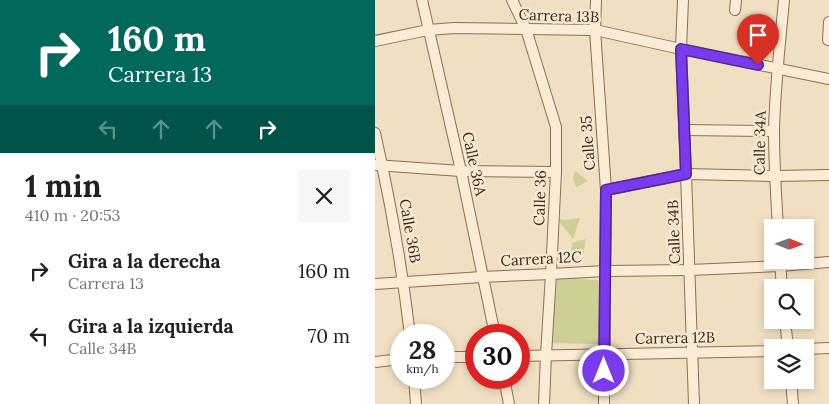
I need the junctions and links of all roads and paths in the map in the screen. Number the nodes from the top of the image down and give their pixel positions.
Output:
1 (422, 0) edge
2 (512, 0) edge
3 (596, 0) edge
4 (683, 0) edge
5 (784, 0) edge
6 (829, 22) edge
7 (525, 29) junction
8 (428, 30) junction
9 (595, 30) junction
10 (828, 40) dead end
11 (375, 42) edge
12 (681, 49) junction
13 (777, 69) junction
14 (829, 78) edge
15 (684, 130) junction
16 (775, 131) junction
17 (375, 133) edge
18 (379, 166) edge
19 (461, 171) junction
20 (556, 172) junction
21 (686, 174) junction
22 (829, 175) edge
23 (775, 176) junction
24 (606, 190) junction
25 (777, 219) edge
26 (814, 262) edge
27 (829, 262) edge
28 (764, 264) edge
29 (690, 270) junction
30 (605, 271) junction
31 (551, 274) junction
32 (482, 276) junction
33 (404, 283) junction
34 (375, 284) edge
35 (409, 324) edge
36 (493, 324) edge
37 (829, 348) edge
38 (814, 349) edge
39 (764, 351) edge
40 (692, 353) junction
41 (604, 354) junction
42 (546, 355) junction
43 (530, 356) edge
44 (390, 360) edge
45 (375, 362) edge
46 (415, 389) edge
47 (506, 389) edge
48 (792, 389) edge
49 (416, 404) edge
50 (509, 404) edge
51 (544, 404) edge
52 (604, 404) edge
53 (694, 404) edge
54 (793, 404) edge

1 - 8 street, Calle 36A
2 - 7 street, Calle 36
3 - 9 street, Calle 35
4 - 12 street, Calle 34B
5 - 13 street, Calle 34A
6 - 10 street
7 - 8 street, Carrera 13B
7 - 9 street, Carrera 13B
7 - 20 street, Calle 36
8 - 11 street, Carrera 13B
8 - 19 street, Calle 36A
9 - 12 street, Carrera 13B
9 - 24 street, Calle 35
12 - 13 street, Carrera 13B
12 - 15 street, Calle 34B
13 - 14 street, Carrera 13B
13 - 16 street, Calle 34A
15 - 16 street
15 - 21 street, Calle 34B
16 - 23 street, Calle 34A
17 - 18 street, Calle 36B
18 - 19 street
18 - 33 street, Calle 36B
19 - 20 street
19 - 32 street, Calle 36A
20 - 31 street, Calle 36
21 - 23 street
21 - 24 street
21 - 29 street, Calle 34B
22 - 23 street
23 - 25 street, Calle 34A
24 - 30 street, Calle 35
26 - 27 street, Carrera 12C
28 - 29 street, Carrera 12C
29 - 30 street, Carrera 12C
29 - 40 street, Calle 34B
30 - 31 street, Carrera 12C
30 - 41 street, Calle 35
31 - 32 street, Carrera 12C
31 - 42 street, Calle 36
32 - 33 street, Carrera 12C
32 - 36 street, Calle 36A
33 - 34 street, Carrera 12C
33 - 35 street, Calle 36B
37 - 38 street
39 - 40 street, Carrera 12B
40 - 41 street, Carrera 12B
40 - 53 street, Calle 34B
41 - 42 street, Carrera 12B
41 - 52 street, Calle 35
42 - 43 street, Carrera 12B
42 - 51 street, Calle 36
44 - 45 street
46 - 49 street
47 - 50 street
48 - 54 street

